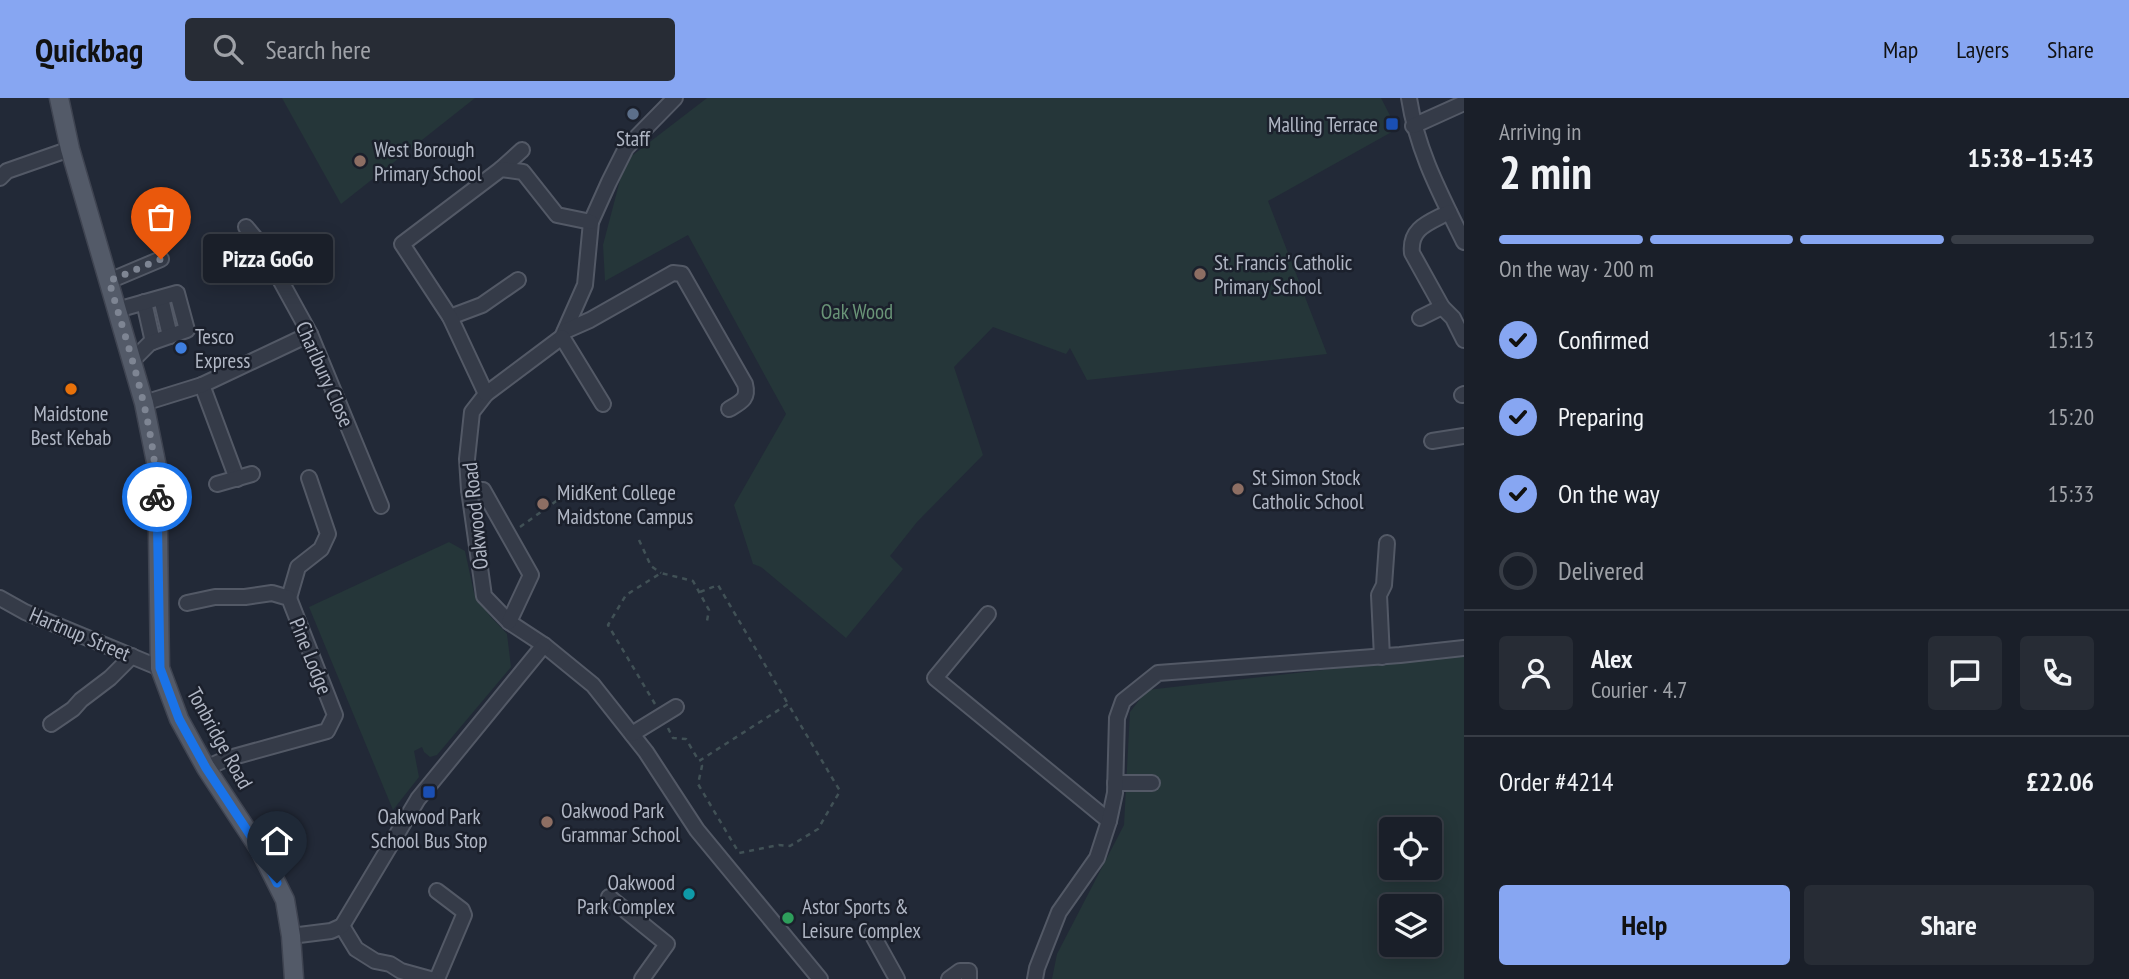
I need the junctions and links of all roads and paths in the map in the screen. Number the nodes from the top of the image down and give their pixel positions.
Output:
1 (59, 98) edge
2 (675, 98) edge
3 (1409, 98) edge
4 (1464, 103) edge
5 (1413, 127) junction
6 (70, 149) junction
7 (522, 149) dead end
8 (501, 169) junction
9 (0, 178) edge
10 (1449, 212) junction
11 (591, 222) junction
12 (246, 227) dead end
13 (1464, 242) edge
14 (261, 245) junction
15 (161, 259) dead end
16 (233, 261) dead end
17 (518, 280) dead end
18 (109, 281) junction
19 (144, 302) junction
20 (1442, 307) junction
21 (117, 310) junction
22 (450, 317) junction
23 (1420, 318) dead end
24 (310, 334) junction
25 (564, 334) junction
26 (1464, 340) edge
27 (153, 342) junction
28 (132, 361) junction
29 (202, 385) junction
30 (486, 394) junction
31 (144, 403) junction
32 (603, 404) dead end
33 (729, 409) dead end
34 (1464, 436) edge
35 (1432, 441) dead end
36 (309, 478) dead end
37 (217, 484) dead end
38 (469, 490) junction
39 (559, 499) dead end
40 (381, 506) dead end
41 (509, 535) junction
42 (639, 540) dead end
43 (1387, 544) dead end
44 (661, 573) junction
45 (700, 593) junction
46 (0, 598) edge
47 (289, 598) junction
48 (187, 603) dead end
49 (988, 614) dead end
50 (706, 621) dead end
51 (509, 622) junction
52 (544, 645) junction
53 (1464, 648) edge
54 (132, 656) junction
55 (1382, 657) junction
56 (160, 668) junction
57 (788, 704) junction
58 (676, 708) dead end
59 (662, 716) junction
60 (51, 724) dead end
61 (632, 734) junction
62 (699, 761) junction
63 (206, 768) junction
64 (1115, 783) junction
65 (1152, 783) dead end
66 (1109, 821) junction
67 (437, 891) dead end
68 (609, 897) dead end
69 (342, 926) junction
70 (872, 934) dead end
71 (291, 936) junction
72 (401, 975) edge
73 (428, 978) edge
74 (294, 979) edge
75 (642, 979) edge
76 (820, 979) edge
77 (897, 979) edge
78 (950, 979) edge
79 (969, 979) edge
80 (1035, 979) edge

1 - 6 main road, Tonbridge Road
2 - 11 street, Oakwood Road
3 - 5 street
4 - 5 street
5 - 10 street
6 - 9 street
6 - 18 main road, Tonbridge Road
7 - 8 street
8 - 11 street
8 - 22 street
10 - 13 street
10 - 20 street
11 - 25 street, Oakwood Road
12 - 14 street, Charlbury Close
14 - 16 street
14 - 24 street, Charlbury Close
15 - 18 street
17 - 22 street
18 - 21 main road, Tonbridge Road
19 - 21 street
19 - 27 street
19 - 27 street
20 - 23 street
20 - 26 street
21 - 28 main road, Tonbridge Road
22 - 30 street
24 - 29 street
24 - 40 street, Charlbury Close
25 - 30 street, Oakwood Road
25 - 32 street
25 - 33 street
27 - 28 street
28 - 31 main road, Tonbridge Road
29 - 31 street
29 - 37 street
30 - 38 street, Oakwood Road
31 - 56 main road, Tonbridge Road
34 - 35 street
36 - 47 street
38 - 41 street
38 - 51 street, Oakwood Road
39 - 41 path
41 - 51 street
42 - 44 path
43 - 55 street
44 - 45 path
44 - 59 path
45 - 50 path
45 - 57 path
46 - 54 street, Hartnup Street
47 - 48 street, Pine Lodge
47 - 63 street, Pine Lodge
49 - 66 street
51 - 52 street, Oakwood Road
52 - 61 street, Oakwood Road
52 - 69 street
53 - 55 street
54 - 56 street, Hartnup Street
54 - 60 street
55 - 64 street
56 - 63 main road, Tonbridge Road
57 - 62 path
57 - 62 path
58 - 59 street
59 - 61 street
59 - 62 path
61 - 76 street, Oakwood Road
63 - 71 main road, Tonbridge Road
64 - 65 street
64 - 66 street
66 - 80 street
67 - 73 street
68 - 75 street
69 - 71 street
69 - 72 street
70 - 77 street
71 - 74 main road, Tonbridge Road
72 - 73 street
78 - 79 street

